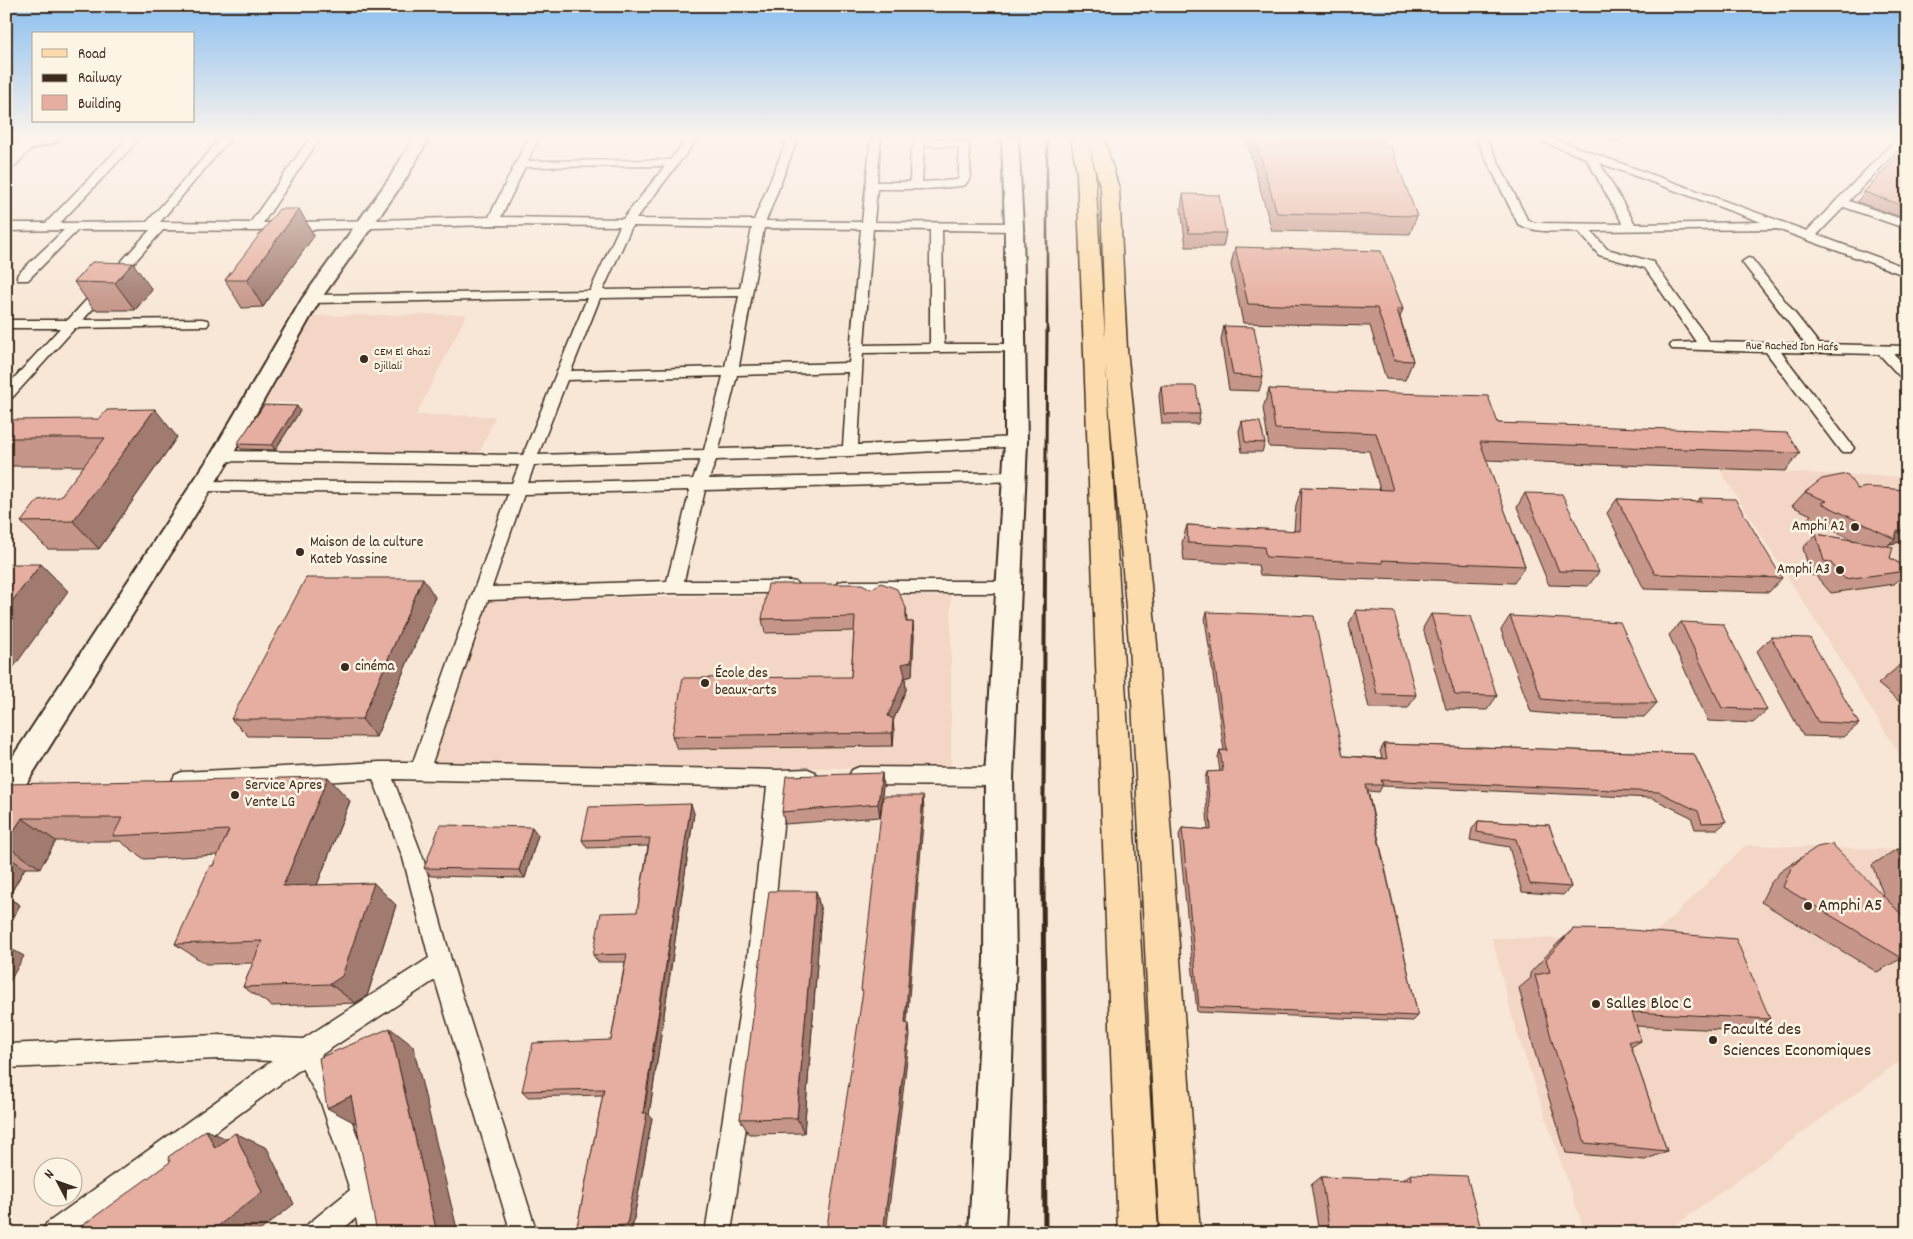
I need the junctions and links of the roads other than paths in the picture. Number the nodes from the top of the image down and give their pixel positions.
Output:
1 (80, 196) edge
2 (179, 196) edge
3 (275, 196) edge
4 (386, 196) edge
5 (506, 196) edge
6 (648, 196) edge
7 (770, 196) edge
8 (870, 196) edge
9 (1013, 196) edge
10 (1087, 196) edge
11 (1110, 196) edge
12 (1509, 196) edge
13 (1613, 196) edge
14 (1703, 196) edge
15 (1847, 196) edge
16 (1841, 202) junction
17 (493, 221) junction
18 (628, 221) junction
19 (759, 223) junction
20 (365, 225) junction
21 (868, 225) junction
22 (1907, 225) edge
23 (155, 226) junction
24 (936, 226) junction
25 (1630, 226) junction
26 (1786, 226) junction
27 (6, 227) edge
28 (74, 227) junction
29 (254, 227) junction
30 (1014, 227) junction
31 (49, 228) junction
32 (1582, 228) junction
33 (1810, 234) junction
34 (1748, 262) dead end
35 (1907, 272) edge
36 (23, 277) dead end
37 (745, 292) junction
38 (595, 294) junction
39 (311, 299) junction
40 (74, 322) junction
41 (202, 323) dead end
42 (6, 324) edge
43 (1705, 345) junction
44 (1677, 346) dead end
45 (1770, 347) junction
46 (1016, 348) junction
47 (1815, 348) junction
48 (857, 349) junction
49 (937, 349) junction
50 (1882, 349) junction
51 (1907, 350) edge
52 (857, 367) junction
53 (731, 370) junction
54 (561, 376) junction
55 (1907, 376) edge
56 (6, 396) edge
57 (1016, 442) junction
58 (1846, 448) dead end
59 (850, 451) junction
60 (711, 453) junction
61 (221, 456) junction
62 (528, 460) junction
63 (1014, 477) junction
64 (699, 484) junction
65 (201, 486) junction
66 (518, 489) junction
67 (674, 587) junction
68 (802, 587) edge
69 (832, 587) edge
70 (1008, 587) junction
71 (482, 594) junction
72 (380, 770) junction
73 (420, 770) junction
74 (999, 777) junction
75 (778, 779) junction
76 (13, 782) edge
77 (164, 782) edge
78 (441, 963) junction
79 (306, 1051) junction
80 (6, 1056) edge
81 (364, 1195) junction
82 (55, 1233) edge
83 (317, 1233) edge
84 (372, 1233) edge
85 (524, 1233) edge
86 (718, 1233) edge
87 (987, 1233) edge
88 (1138, 1233) edge
89 (1180, 1233) edge

1 - 31 street
2 - 23 street
3 - 29 street
4 - 20 street
5 - 17 street
6 - 18 street
7 - 19 street
8 - 21 street
9 - 30 street
10 - 88 main road
11 - 89 main road
12 - 32 street
13 - 25 street
14 - 26 street
15 - 16 street
16 - 22 street
16 - 33 street
17 - 18 street
17 - 20 street
18 - 19 street
18 - 38 street
19 - 21 street
19 - 37 street
20 - 29 street
20 - 39 street
21 - 24 street
21 - 48 street
23 - 28 street
23 - 29 street
23 - 40 street
24 - 30 street
24 - 49 street
25 - 26 street
25 - 32 street
26 - 33 street
27 - 31 street
28 - 31 street
28 - 36 street
30 - 46 street
32 - 43 street
33 - 35 street
34 - 47 street
37 - 38 street
37 - 53 street
38 - 39 street
38 - 54 street
39 - 61 street
40 - 41 street
40 - 42 street
40 - 56 street
43 - 44 street, Rue Rached Ibn Hafs
43 - 45 street, Rue Rached Ibn Hafs
45 - 47 street, Rue Rached Ibn Hafs
45 - 58 street
46 - 49 street
46 - 57 street
47 - 50 street, Rue Rached Ibn Hafs
48 - 49 street
48 - 52 street
50 - 51 street, Rue Rached Ibn Hafs
50 - 55 street
52 - 53 street
52 - 59 street
53 - 54 street
53 - 60 street
54 - 62 street
57 - 59 street
57 - 63 street
59 - 60 street
60 - 62 street
60 - 64 street
61 - 62 street
61 - 65 street
62 - 66 street
63 - 64 street
63 - 70 street
64 - 66 street
64 - 67 street
65 - 66 street
65 - 76 street
66 - 71 street
67 - 68 street
67 - 71 street
69 - 70 street
70 - 74 street
71 - 73 street
72 - 73 street
72 - 77 street
72 - 78 street
73 - 75 street
74 - 75 street
74 - 87 street
75 - 86 street
78 - 79 street
78 - 85 street
79 - 80 street
79 - 81 street
79 - 82 street
81 - 83 street
81 - 84 street

